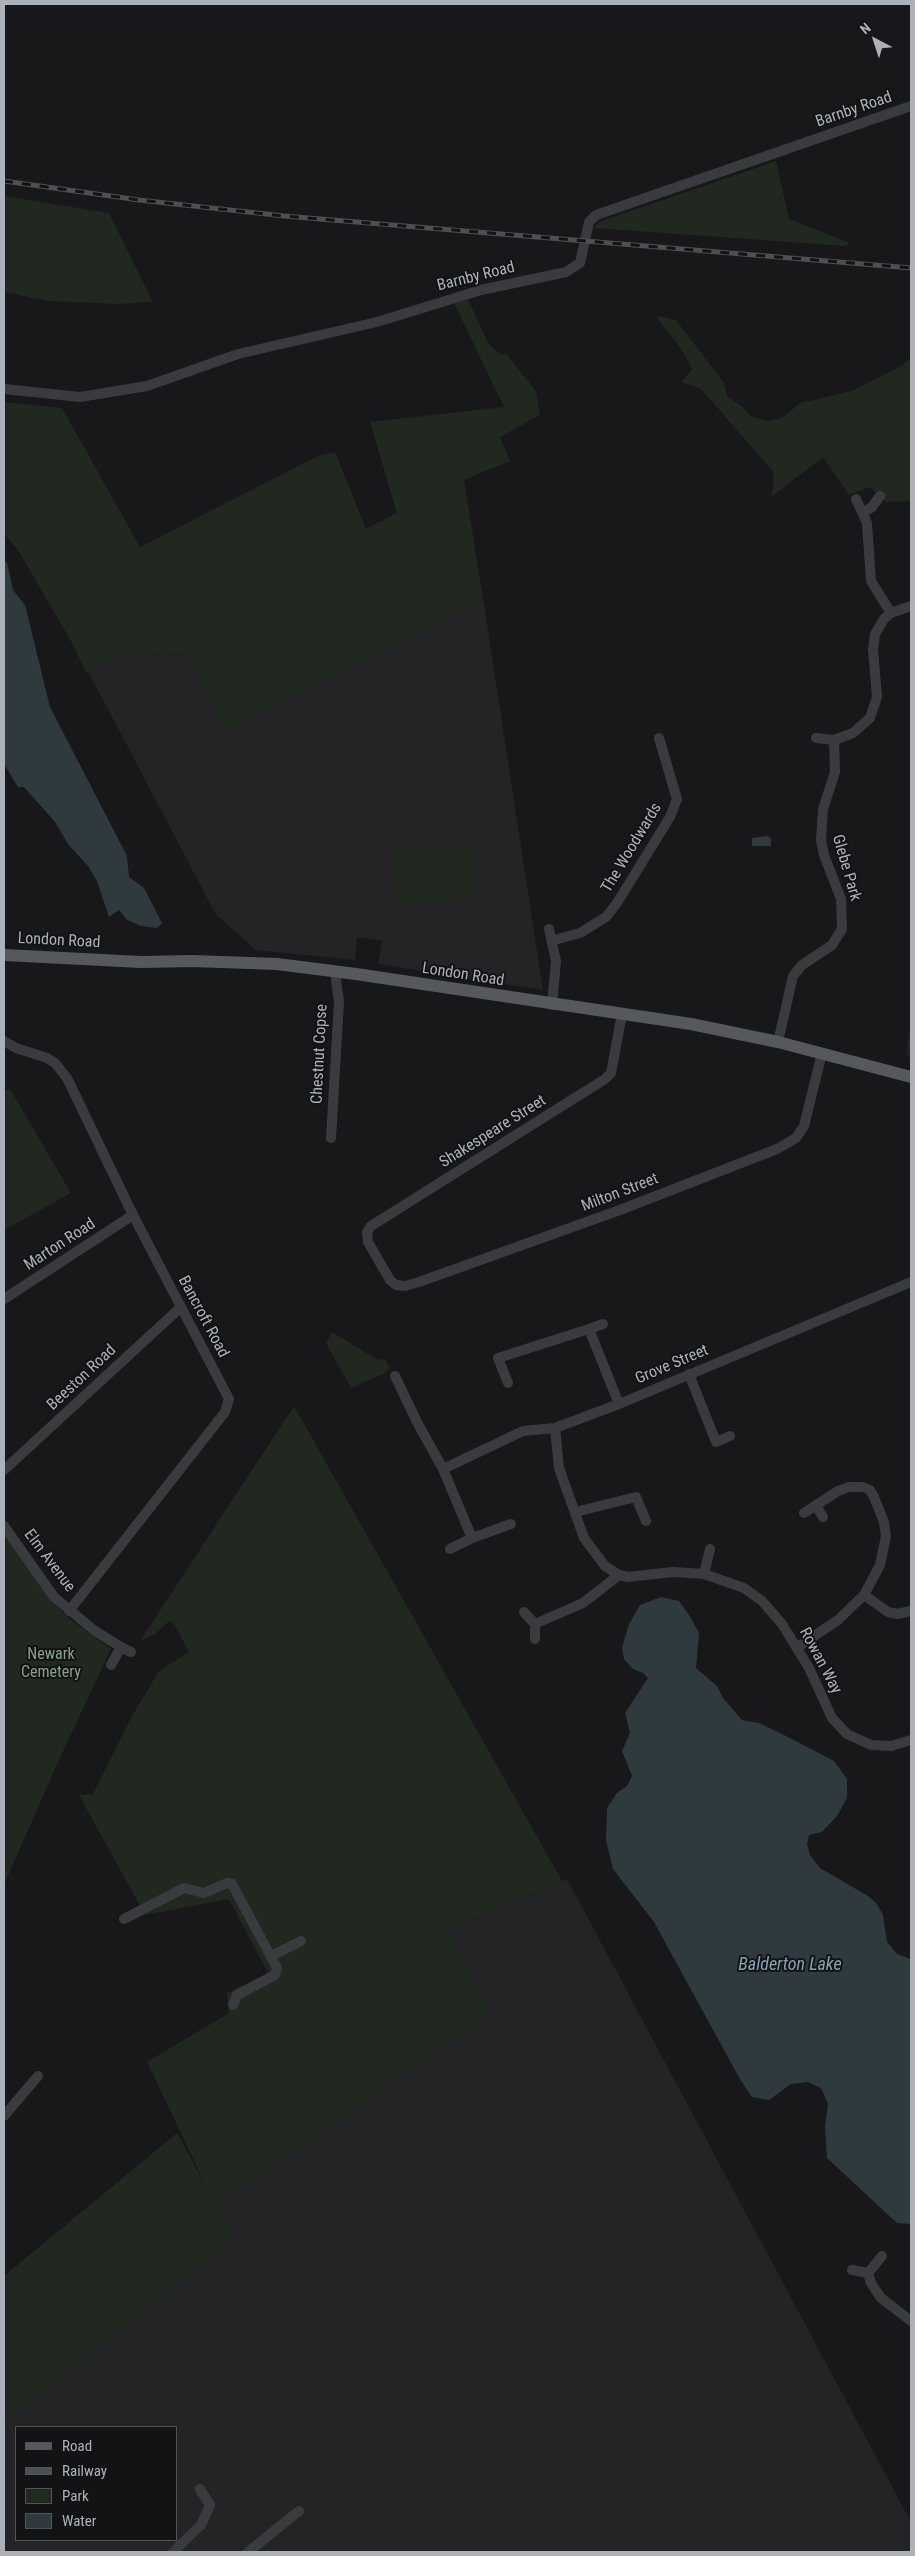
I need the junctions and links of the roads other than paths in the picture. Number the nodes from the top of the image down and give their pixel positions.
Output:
1 (911, 106) edge
2 (4, 389) edge
3 (880, 496) dead end
4 (856, 499) dead end
5 (863, 513) junction
6 (911, 606) edge
7 (891, 613) junction
8 (659, 738) dead end
9 (816, 738) dead end
10 (834, 740) junction
11 (549, 929) dead end
12 (554, 940) junction
13 (4, 955) edge
14 (335, 972) junction
15 (552, 1005) junction
16 (622, 1014) junction
17 (4, 1041) edge
18 (778, 1042) junction
19 (822, 1053) junction
20 (911, 1077) edge
21 (331, 1138) dead end
22 (133, 1215) junction
23 (378, 1261) joint
24 (911, 1282) edge
25 (4, 1299) edge
26 (180, 1307) junction
27 (603, 1324) dead end
28 (589, 1330) junction
29 (689, 1374) junction
30 (395, 1376) dead end
31 (508, 1383) dead end
32 (619, 1404) junction
33 (555, 1428) junction
34 (730, 1436) dead end
35 (443, 1469) junction
36 (4, 1470) edge
37 (816, 1506) junction
38 (575, 1512) junction
39 (804, 1513) dead end
40 (823, 1517) dead end
41 (646, 1521) dead end
42 (511, 1524) dead end
43 (4, 1526) edge
44 (472, 1538) junction
45 (450, 1549) dead end
46 (710, 1549) dead end
47 (704, 1574) junction
48 (619, 1575) junction
49 (864, 1595) junction
50 (69, 1611) junction
51 (911, 1611) edge
52 (524, 1612) dead end
53 (536, 1624) junction
54 (535, 1639) dead end
55 (121, 1646) junction
56 (798, 1647) junction
57 (132, 1652) dead end
58 (111, 1665) dead end
59 (911, 1740) edge
60 (124, 1919) dead end
61 (301, 1941) dead end
62 (270, 1956) junction
63 (233, 2005) dead end
64 (38, 2076) dead end
65 (4, 2116) edge
66 (882, 2256) dead end
67 (852, 2270) dead end
68 (868, 2273) junction
69 (911, 2321) edge
70 (200, 2489) dead end
71 (299, 2511) dead end
72 (173, 2552) edge
73 (248, 2552) edge

1 - 2 street, Barnby Road
3 - 5 street
4 - 5 street
5 - 7 street
6 - 7 street
7 - 10 street
8 - 12 street, The Woodwards
9 - 10 street
10 - 18 street, Glebe Park
11 - 12 street
12 - 15 street
13 - 14 main road, London Road
14 - 15 main road, London Road
14 - 21 street, Chestnut Copse
15 - 16 main road, London Road
16 - 18 main road, London Road
16 - 23 street, Shakespeare Street
17 - 22 street, Bancroft Road
18 - 19 main road, London Road
19 - 20 main road, London Road
19 - 23 street, Milton Street
22 - 25 street, Marton Road
22 - 26 street, Bancroft Road
24 - 29 street, Grove Street
26 - 36 street, Beeston Road
26 - 50 street, Bancroft Road
27 - 28 street
28 - 31 street
28 - 32 street
29 - 32 street, Grove Street
29 - 34 street
30 - 35 street
32 - 33 street, Grove Street
33 - 35 street, Grove Street
33 - 38 street
35 - 44 street
37 - 39 street
37 - 40 street
37 - 49 street
38 - 41 street
38 - 48 street
42 - 44 street
43 - 50 street, Elm Avenue
44 - 45 street
46 - 47 street
47 - 48 street, Rowan Way
47 - 56 street, Rowan Way
48 - 53 street
49 - 51 street
49 - 56 street
50 - 55 street, Elm Avenue
52 - 53 street
53 - 54 street
55 - 57 street, Elm Avenue
55 - 58 street
56 - 59 street, Rowan Way
60 - 62 street
61 - 62 street
62 - 63 street
64 - 65 street
66 - 68 street
67 - 68 street
68 - 69 street
70 - 72 street
71 - 73 street

